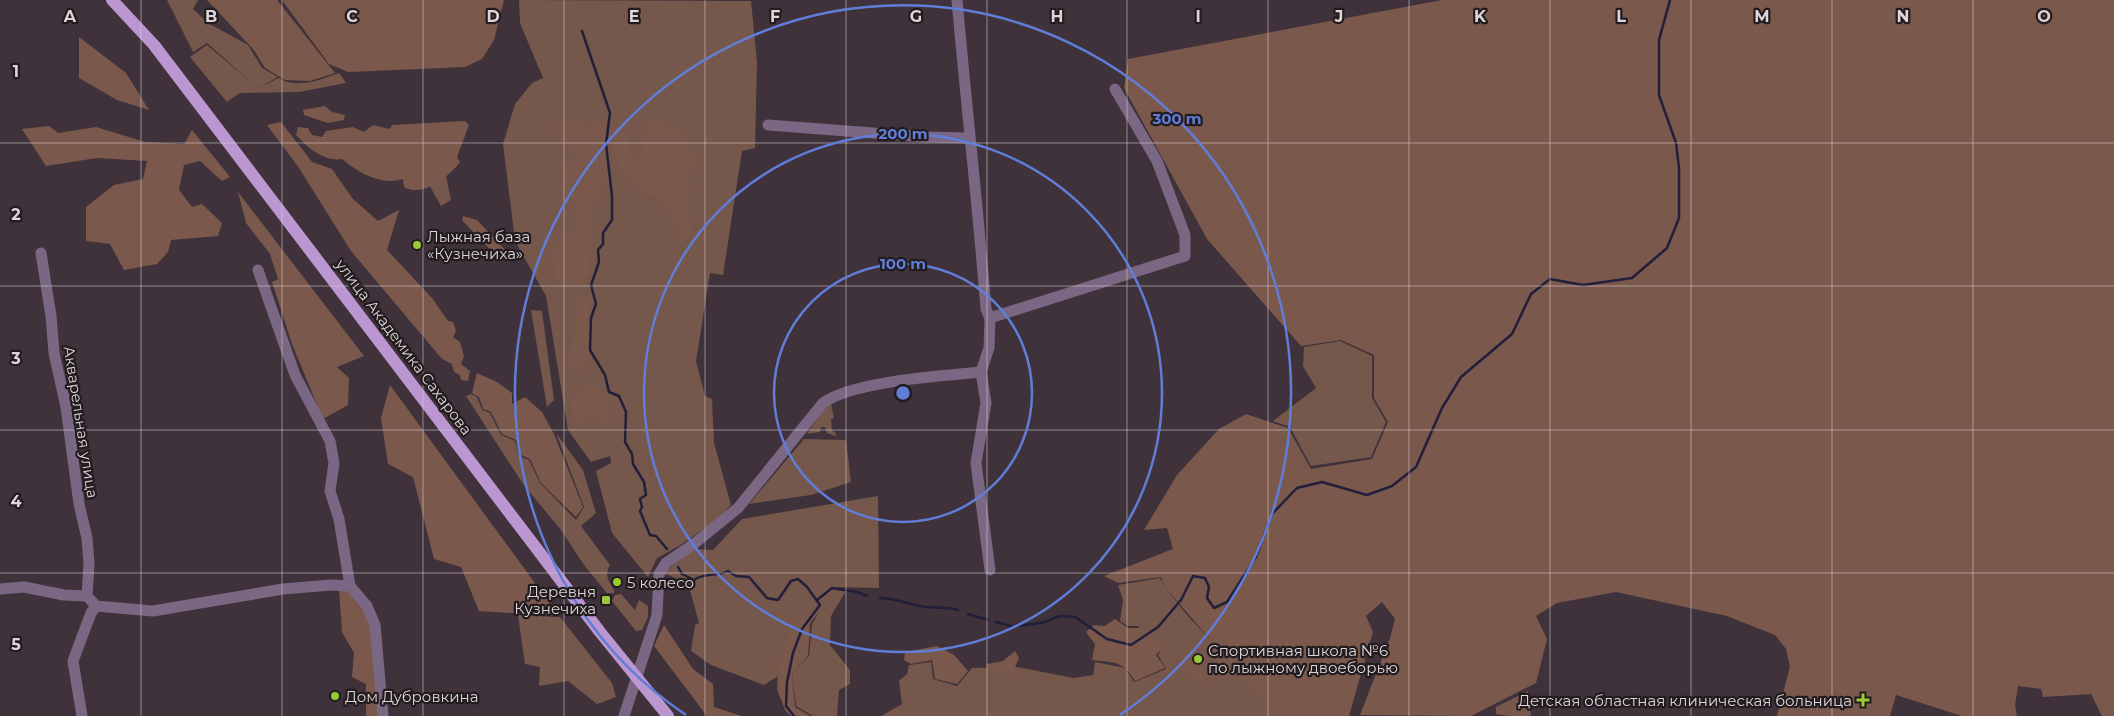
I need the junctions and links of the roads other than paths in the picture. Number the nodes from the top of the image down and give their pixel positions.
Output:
1 (112, 0) edge
2 (957, 0) edge
3 (1115, 89) dead end
4 (768, 125) dead end
5 (969, 138) junction
6 (41, 253) dead end
7 (258, 270) dead end
8 (990, 318) junction
9 (981, 372) junction
10 (990, 570) dead end
11 (350, 586) junction
12 (0, 589) edge
13 (87, 596) junction
14 (96, 606) junction
15 (636, 676) junction
16 (82, 716) edge
17 (383, 716) edge
18 (624, 716) edge
19 (668, 716) edge

1 - 15 main road, улица Академика Сахарова
2 - 5 street
3 - 8 street
4 - 5 street
5 - 8 street
6 - 13 street, Акварельная улица
7 - 11 street
8 - 9 street
9 - 10 street
9 - 15 street
11 - 14 street
11 - 17 street
12 - 13 street
13 - 14 street
14 - 16 street
15 - 18 street
15 - 19 main road, улица Академика Сахарова

